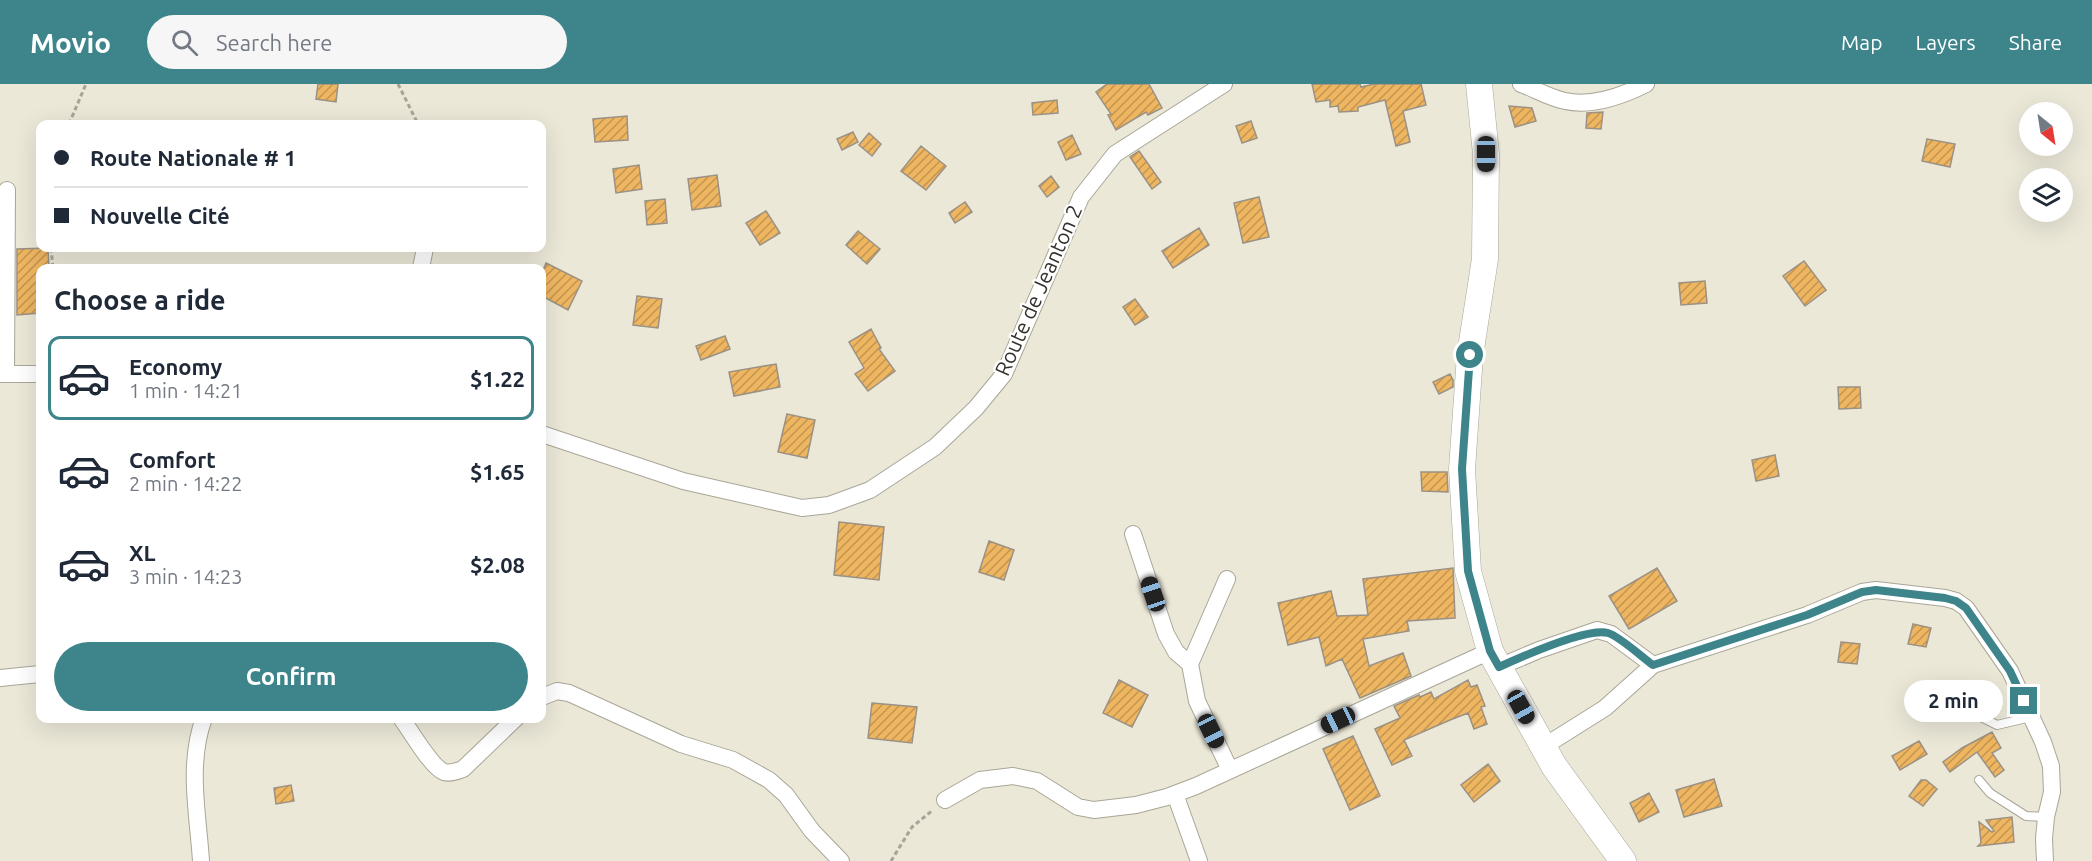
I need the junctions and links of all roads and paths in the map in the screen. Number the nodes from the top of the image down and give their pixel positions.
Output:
1 (86, 84) edge
2 (398, 84) edge
3 (1224, 84) edge
4 (1479, 84) edge
5 (1521, 84) edge
6 (1646, 84) edge
7 (71, 120) edge
8 (416, 120) edge
9 (7, 190) dead end
10 (3, 374) edge
11 (36, 374) edge
12 (546, 435) edge
13 (1132, 534) dead end
14 (1227, 579) dead end
15 (1495, 659) junction
16 (1190, 664) junction
17 (1653, 665) junction
18 (36, 674) edge
19 (0, 678) edge
20 (546, 695) edge
21 (1941, 701) dead end
22 (2031, 717) junction
23 (202, 723) edge
24 (405, 723) edge
25 (511, 723) edge
26 (1543, 747) junction
27 (1230, 770) junction
28 (1979, 780) dead end
29 (1175, 794) junction
30 (945, 800) joint
31 (2046, 817) junction
32 (201, 861) edge
33 (841, 861) edge
34 (891, 861) edge
35 (1199, 861) edge
36 (1623, 861) edge
37 (2045, 861) edge

1 - 7 path
2 - 8 path
3 - 12 street, Route de Jeanton 2
4 - 15 main road
5 - 6 street
9 - 10 street
10 - 11 street
13 - 16 street
14 - 16 street
15 - 17 street
15 - 26 main road
15 - 27 street
16 - 27 street
17 - 22 street
17 - 26 street
18 - 19 street
20 - 33 street
21 - 22 lane
22 - 31 street
23 - 32 street
24 - 25 street
26 - 36 main road
27 - 29 street
28 - 31 lane
29 - 30 street
29 - 35 street
30 - 34 path
31 - 37 street

